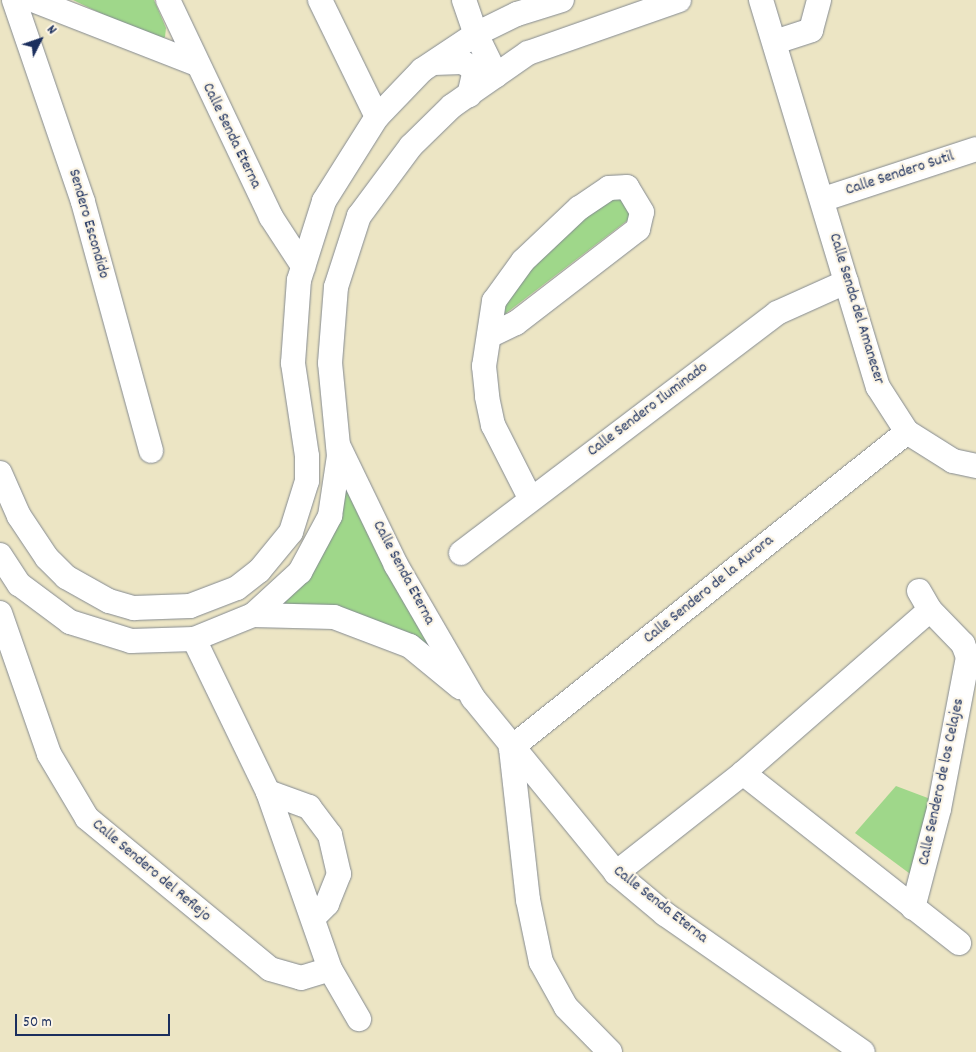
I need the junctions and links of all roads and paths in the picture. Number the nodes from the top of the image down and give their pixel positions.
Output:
1 (14, 0) edge
2 (33, 0) edge
3 (168, 0) edge
4 (320, 0) edge
5 (464, 0) edge
6 (562, 0) edge
7 (679, 0) edge
8 (761, 0) edge
9 (820, 0) edge
10 (516, 14) junction
11 (476, 34) junction
12 (775, 42) junction
13 (528, 53) junction
14 (195, 63) junction
15 (434, 63) junction
16 (496, 75) junction
17 (469, 96) junction
18 (377, 117) junction
19 (976, 149) edge
20 (824, 199) junction
21 (303, 266) junction
22 (846, 282) junction
23 (489, 336) junction
24 (907, 432) junction
25 (338, 446) junction
26 (151, 451) dead end
27 (976, 466) edge
28 (0, 473) edge
29 (530, 498) junction
30 (461, 553) dead end
31 (0, 555) edge
32 (0, 613) edge
33 (253, 615) junction
34 (194, 639) junction
35 (473, 698) junction
36 (511, 748) junction
37 (743, 773) junction
38 (268, 792) junction
39 (616, 873) junction
40 (913, 908) junction
41 (314, 918) junction
42 (959, 943) dead end
43 (330, 969) junction
44 (359, 1019) dead end
45 (610, 1052) edge
46 (863, 1052) edge

1 - 26 street, Sendero Escondido
2 - 14 street
3 - 14 street, Calle Senda Eterna
4 - 18 street
5 - 11 street
6 - 10 street
7 - 13 street
8 - 12 street, Calle Senda del Amanecer
9 - 12 street
10 - 11 street
10 - 13 street
11 - 15 street
11 - 16 street
12 - 20 street, Calle Senda del Amanecer
13 - 16 street
14 - 21 street, Calle Senda Eterna
15 - 17 street
15 - 18 street
16 - 17 street
17 - 25 street
18 - 21 street
19 - 20 street, Calle Sendero Sutil
20 - 22 street, Calle Senda del Amanecer
21 - 28 street
22 - 24 street, Calle Senda del Amanecer
22 - 29 street, Calle Sendero Iluminado
23 - 23 street
23 - 29 street
24 - 27 street, Calle Senda del Amanecer
24 - 36 street, Calle Sendero de la Aurora
25 - 33 street
25 - 35 street, Calle Senda Eterna
29 - 30 street, Calle Sendero Iluminado
31 - 34 street
32 - 43 street, Calle Sendero del Reflejo
33 - 34 street
33 - 35 street, Calle Senda Eterna
34 - 38 street
35 - 36 street, Calle Senda Eterna
36 - 39 street, Calle Senda Eterna
36 - 45 street
37 - 39 street, Calle Sendero de los Celajes
37 - 40 street
37 - 40 street, Calle Sendero de los Celajes
38 - 41 street
38 - 41 street
39 - 46 street, Calle Senda Eterna
40 - 42 street
41 - 43 street
43 - 44 street

